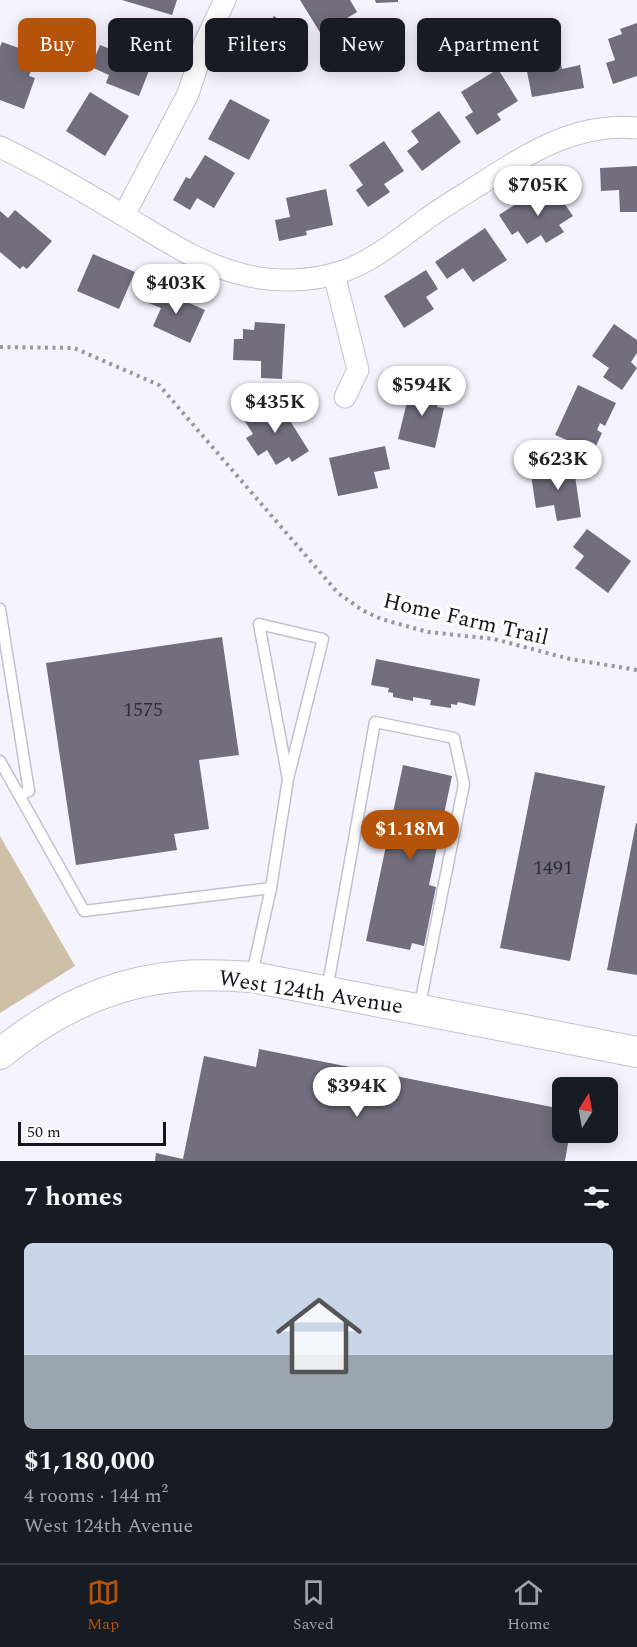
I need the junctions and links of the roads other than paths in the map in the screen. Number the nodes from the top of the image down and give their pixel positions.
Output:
1 (225, 0) edge
2 (637, 128) edge
3 (0, 147) edge
4 (124, 215) junction
5 (334, 274) junction
6 (345, 397) dead end
7 (0, 609) edge
8 (0, 761) edge
9 (288, 778) junction
10 (19, 795) junction
11 (271, 888) junction
12 (252, 977) junction
13 (327, 992) junction
14 (419, 1009) junction
15 (637, 1052) edge
16 (0, 1054) edge

1 - 4 street
2 - 5 street
3 - 4 street
4 - 5 street
5 - 6 street
7 - 10 lane
8 - 10 lane
9 - 9 lane
9 - 11 lane
10 - 11 lane
11 - 12 lane
12 - 13 street, West 124th Avenue
12 - 16 street, West 124th Avenue
13 - 14 street, West 124th Avenue
13 - 14 lane
14 - 15 street, West 124th Avenue

